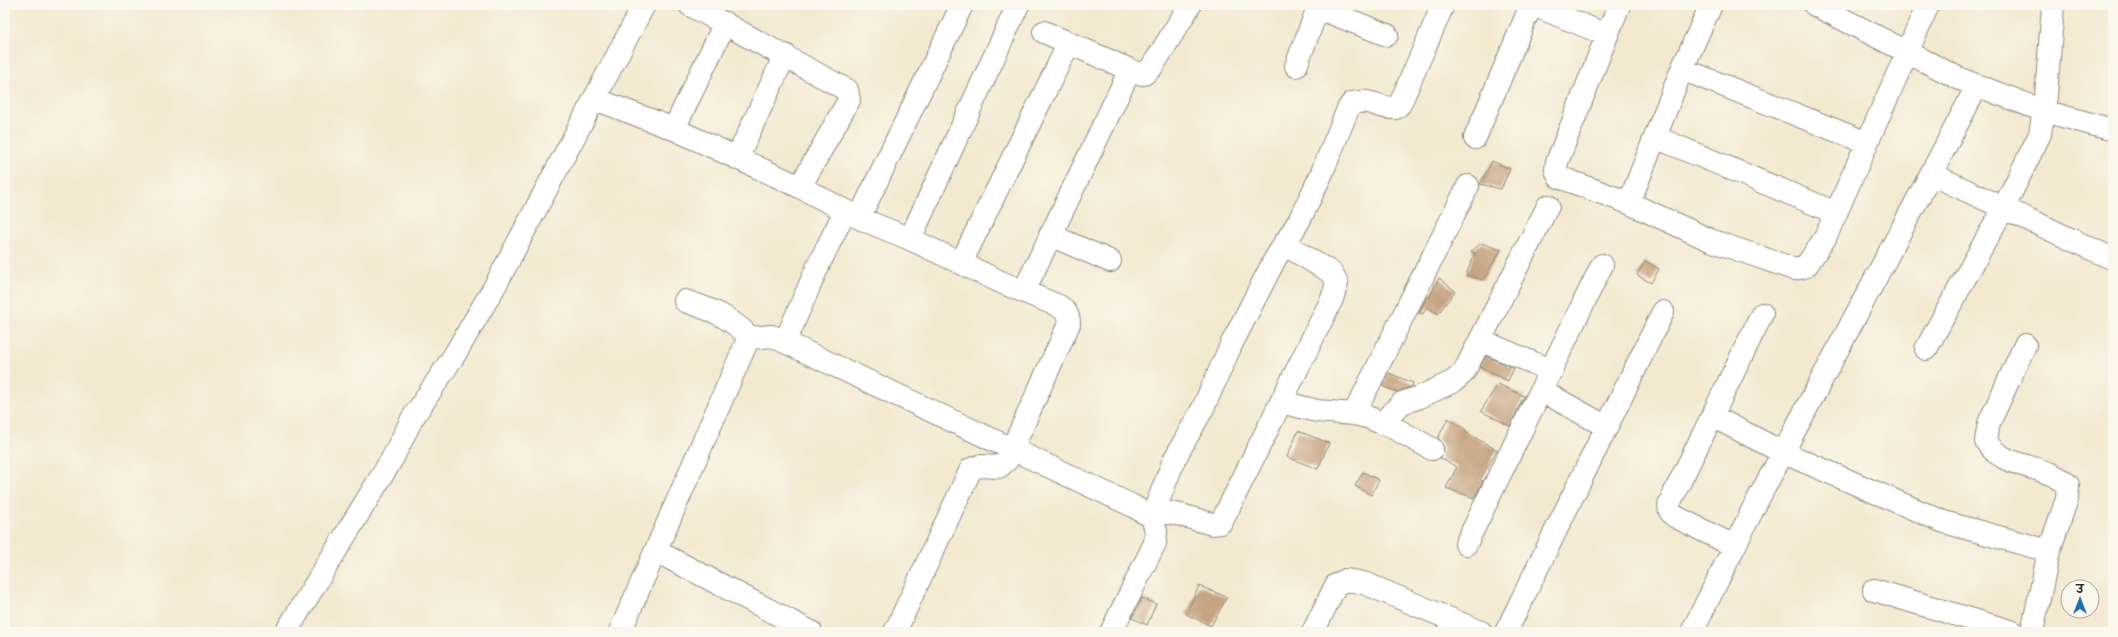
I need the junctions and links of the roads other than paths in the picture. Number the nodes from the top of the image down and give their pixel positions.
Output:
1 (644, 5) edge
2 (690, 5) edge
3 (962, 5) edge
4 (1018, 5) edge
5 (1443, 5) edge
6 (1532, 5) edge
7 (1619, 5) edge
8 (1711, 5) edge
9 (1928, 5) edge
10 (2053, 5) edge
11 (1185, 6) edge
12 (1319, 6) edge
13 (1818, 6) edge
14 (725, 24) junction
15 (1044, 32) dead end
16 (1387, 34) dead end
17 (1607, 34) junction
18 (1069, 43) junction
19 (1906, 52) junction
20 (785, 55) junction
21 (1296, 66) dead end
22 (1682, 69) junction
23 (1130, 70) junction
24 (1976, 86) junction
25 (595, 99) junction
26 (2044, 111) junction
27 (674, 129) junction
28 (2113, 130) edge
29 (1655, 136) junction
30 (1475, 138) dead end
31 (1867, 143) junction
32 (737, 158) junction
33 (1932, 174) junction
34 (1468, 186) dead end
35 (800, 187) junction
36 (1629, 203) junction
37 (1548, 206) dead end
38 (2004, 207) junction
39 (1836, 213) junction
40 (852, 215) junction
41 (1050, 236) junction
42 (910, 239) junction
43 (1284, 244) junction
44 (2113, 259) edge
45 (1110, 261) dead end
46 (961, 263) junction
47 (1602, 265) dead end
48 (1024, 292) junction
49 (685, 301) dead end
50 (1663, 312) dead end
51 (1762, 314) dead end
52 (751, 338) junction
53 (1480, 340) junction
54 (785, 342) junction
55 (2025, 345) dead end
56 (1926, 348) dead end
57 (1552, 371) junction
58 (1542, 391) junction
59 (1281, 402) junction
60 (1354, 414) junction
61 (1712, 416) junction
62 (1382, 423) junction
63 (1607, 427) junction
64 (1432, 449) dead end
65 (1012, 450) junction
66 (1782, 452) junction
67 (1153, 514) junction
68 (1466, 544) dead end
69 (1734, 546) junction
70 (656, 552) junction
71 (2049, 552) junction
72 (1874, 590) dead end
73 (286, 632) edge
74 (620, 632) edge
75 (811, 632) edge
76 (895, 632) edge
77 (1112, 632) edge
78 (1313, 632) edge
79 (1481, 632) edge
80 (1506, 632) edge
81 (1692, 632) edge
82 (2013, 632) edge
83 (2032, 632) edge

1 - 25 street
2 - 14 street
3 - 40 street
4 - 42 street
5 - 43 street
6 - 17 street
6 - 30 street
7 - 17 street
8 - 22 street
9 - 19 street
10 - 26 street
11 - 23 street
12 - 16 street
12 - 21 street
13 - 19 street
14 - 20 street
14 - 27 street
15 - 18 street
17 - 36 street
18 - 23 street
18 - 46 street
19 - 24 street
19 - 31 street
20 - 32 street
20 - 35 street
22 - 29 street
22 - 31 street
23 - 41 street
24 - 26 street
24 - 33 street
25 - 27 street
25 - 73 street
26 - 28 street
26 - 38 street
27 - 32 street
29 - 36 street
29 - 39 street
31 - 39 street
32 - 35 street
33 - 38 street
33 - 66 street
34 - 60 street
35 - 40 street
36 - 39 street
37 - 53 street
38 - 44 street
38 - 56 street
40 - 42 street
40 - 54 street
41 - 45 street
41 - 48 street
42 - 46 street
43 - 59 street
43 - 67 street
46 - 48 street
47 - 57 street
48 - 65 street
49 - 52 street
50 - 63 street
51 - 61 street
52 - 54 street
52 - 70 street
53 - 57 street
53 - 62 street
54 - 65 street
55 - 71 street
57 - 58 street
58 - 63 street
58 - 68 street
59 - 60 street
59 - 67 street
60 - 62 street
61 - 66 street
61 - 69 street
62 - 64 street
63 - 80 street
65 - 67 street
65 - 76 street
66 - 69 street
66 - 71 street
67 - 77 street
69 - 81 street
70 - 74 street
70 - 75 street
71 - 83 street
72 - 82 street
78 - 79 street

